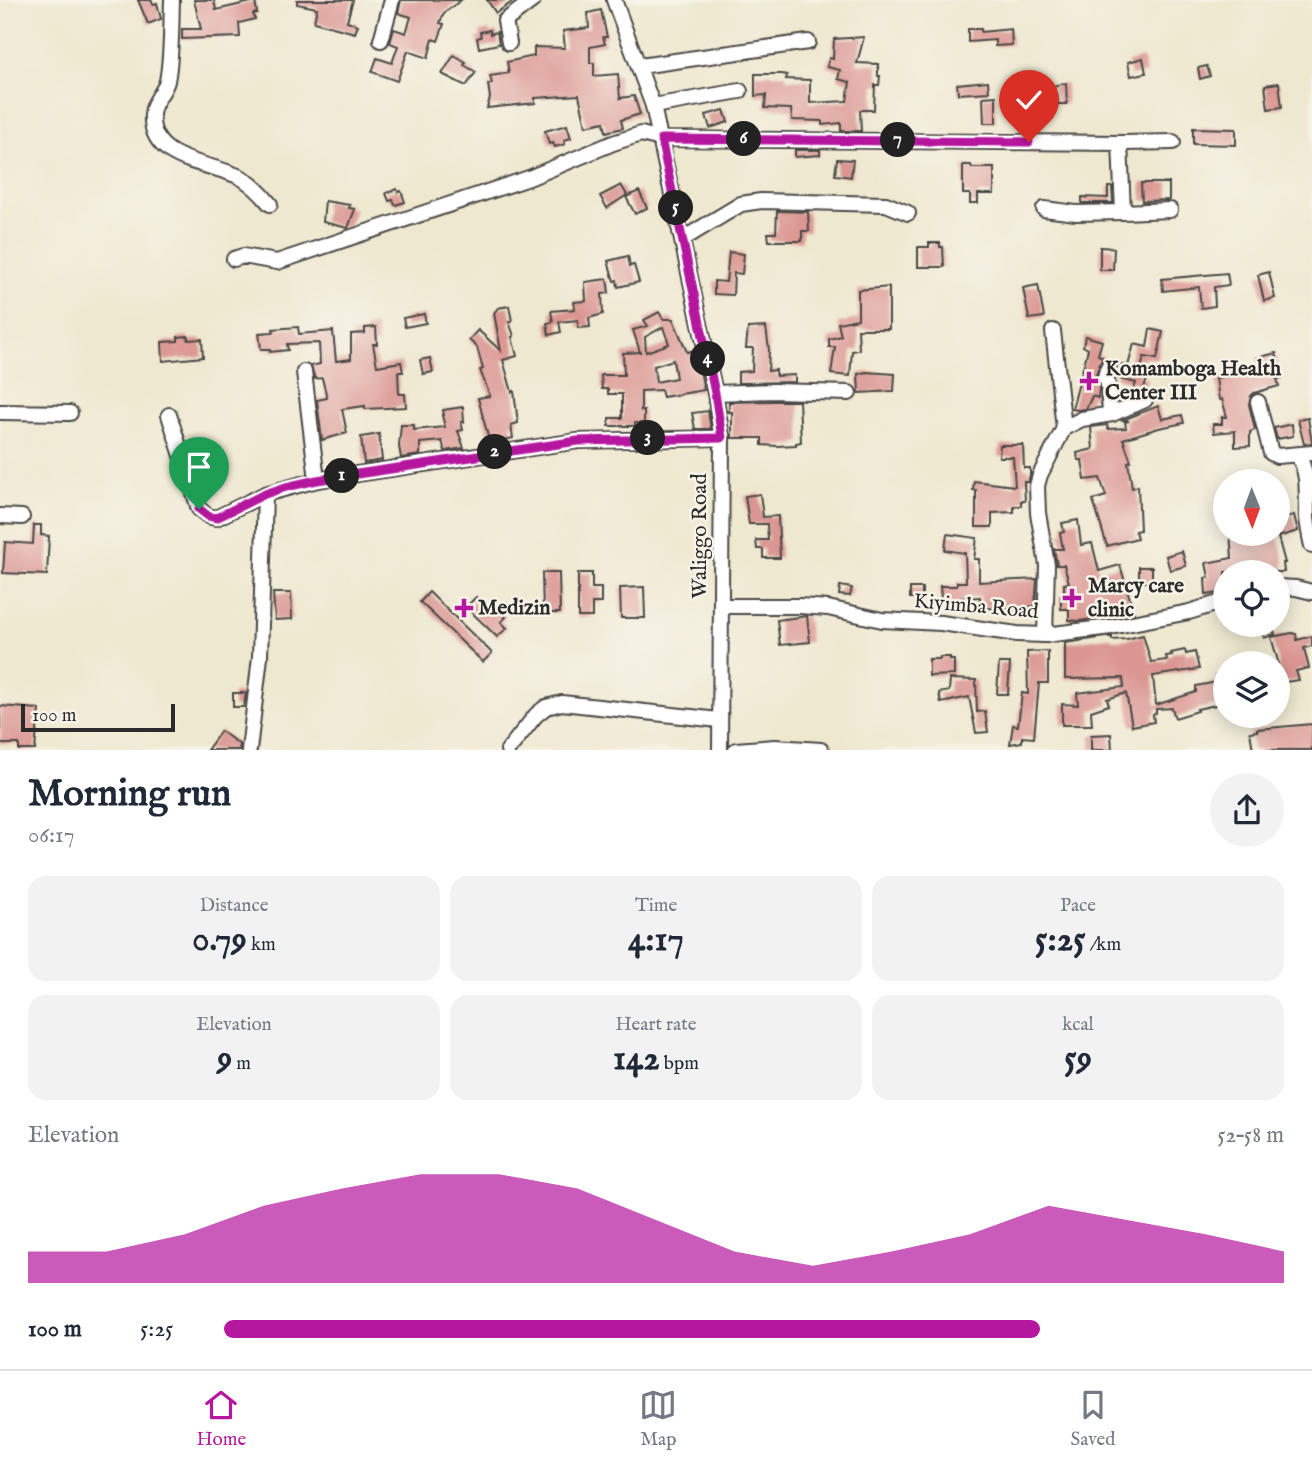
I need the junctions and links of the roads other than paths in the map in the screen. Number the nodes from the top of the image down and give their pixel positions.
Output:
1 (172, 0) edge
2 (393, 0) edge
3 (533, 0) edge
4 (614, 0) edge
5 (381, 40) dead end
6 (808, 42) dead end
7 (509, 43) dead end
8 (640, 66) junction
9 (740, 90) dead end
10 (653, 106) junction
11 (661, 139) junction
12 (1173, 142) dead end
13 (1120, 143) junction
14 (270, 204) dead end
15 (1044, 209) dead end
16 (1170, 210) dead end
17 (1123, 212) junction
18 (908, 213) dead end
19 (683, 239) junction
20 (234, 260) dead end
21 (1053, 331) dead end
22 (1108, 367) dead end
23 (304, 372) dead end
24 (715, 393) junction
25 (849, 393) dead end
26 (1145, 400) dead end
27 (1258, 402) dead end
28 (0, 412) edge
29 (70, 413) dead end
30 (1112, 414) junction
31 (169, 415) dead end
32 (1064, 428) junction
33 (722, 438) junction
34 (1312, 453) edge
35 (1297, 456) junction
36 (317, 480) junction
37 (265, 494) junction
38 (0, 516) edge
39 (22, 517) dead end
40 (1312, 546) edge
41 (1290, 589) edge
42 (1312, 592) edge
43 (1213, 605) edge
44 (721, 606) junction
45 (1045, 635) junction
46 (719, 720) junction
47 (248, 750) edge
48 (508, 750) edge
49 (720, 750) edge
50 (736, 750) edge
51 (821, 750) edge

1 - 14 street
2 - 5 street
3 - 7 street
4 - 8 street, Waliggo Road
6 - 8 street
8 - 10 street, Waliggo Road
9 - 10 street
10 - 11 street, Waliggo Road
11 - 13 street
11 - 19 street, Waliggo Road
11 - 20 street
12 - 13 street
13 - 17 street
15 - 17 street
16 - 17 street
18 - 19 street
19 - 24 street, Waliggo Road
21 - 32 street
22 - 30 street
23 - 36 street
24 - 25 street
24 - 33 street, Waliggo Road
26 - 30 street
27 - 35 street
28 - 29 street
30 - 32 street
31 - 37 street
32 - 45 street
33 - 36 street
33 - 44 street, Waliggo Road
34 - 35 street
35 - 40 street
36 - 37 street
37 - 47 street
38 - 39 street
41 - 42 street
43 - 45 street, Kiyimba Road
44 - 45 street, Kiyimba Road
44 - 46 street, Waliggo Road
46 - 48 street
46 - 49 street, Waliggo Road
50 - 51 street

